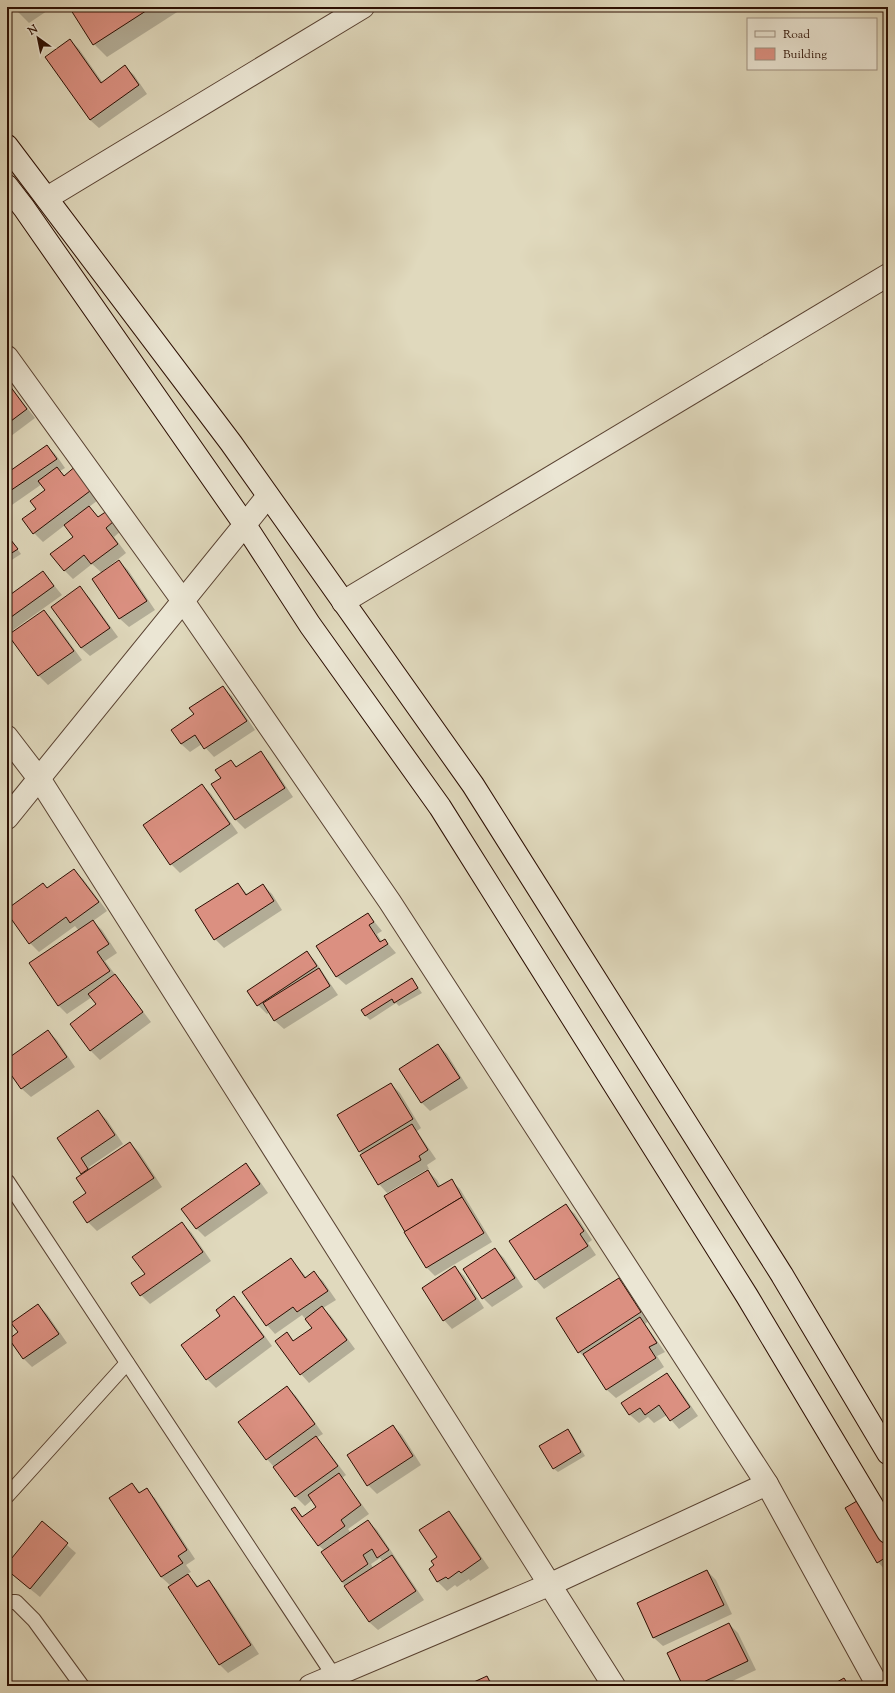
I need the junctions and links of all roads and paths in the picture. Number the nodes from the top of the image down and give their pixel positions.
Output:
1 (362, 7) edge
2 (7, 146) edge
3 (7, 186) edge
4 (46, 198) junction
5 (888, 275) edge
6 (7, 357) edge
7 (268, 496) junction
8 (245, 525) junction
9 (183, 601) junction
10 (343, 602) junction
11 (7, 737) edge
12 (40, 780) junction
13 (7, 818) edge
14 (7, 1181) edge
15 (127, 1363) junction
16 (888, 1453) edge
17 (767, 1484) junction
18 (7, 1496) edge
19 (888, 1532) edge
20 (551, 1584) junction
21 (7, 1602) edge
22 (334, 1676) junction
23 (82, 1686) edge
24 (310, 1686) edge
25 (614, 1686) edge
26 (878, 1686) edge

1 - 4 street
2 - 4 street
3 - 8 street
4 - 7 street
5 - 10 street
6 - 9 street
7 - 8 street
7 - 10 street
8 - 9 street
8 - 19 street
9 - 12 street
9 - 17 street
10 - 16 street
11 - 12 street
12 - 13 street
12 - 20 street
14 - 15 lane
15 - 18 lane
15 - 22 lane
17 - 20 street
17 - 26 street
20 - 22 street
20 - 25 street
21 - 23 lane
22 - 24 street

